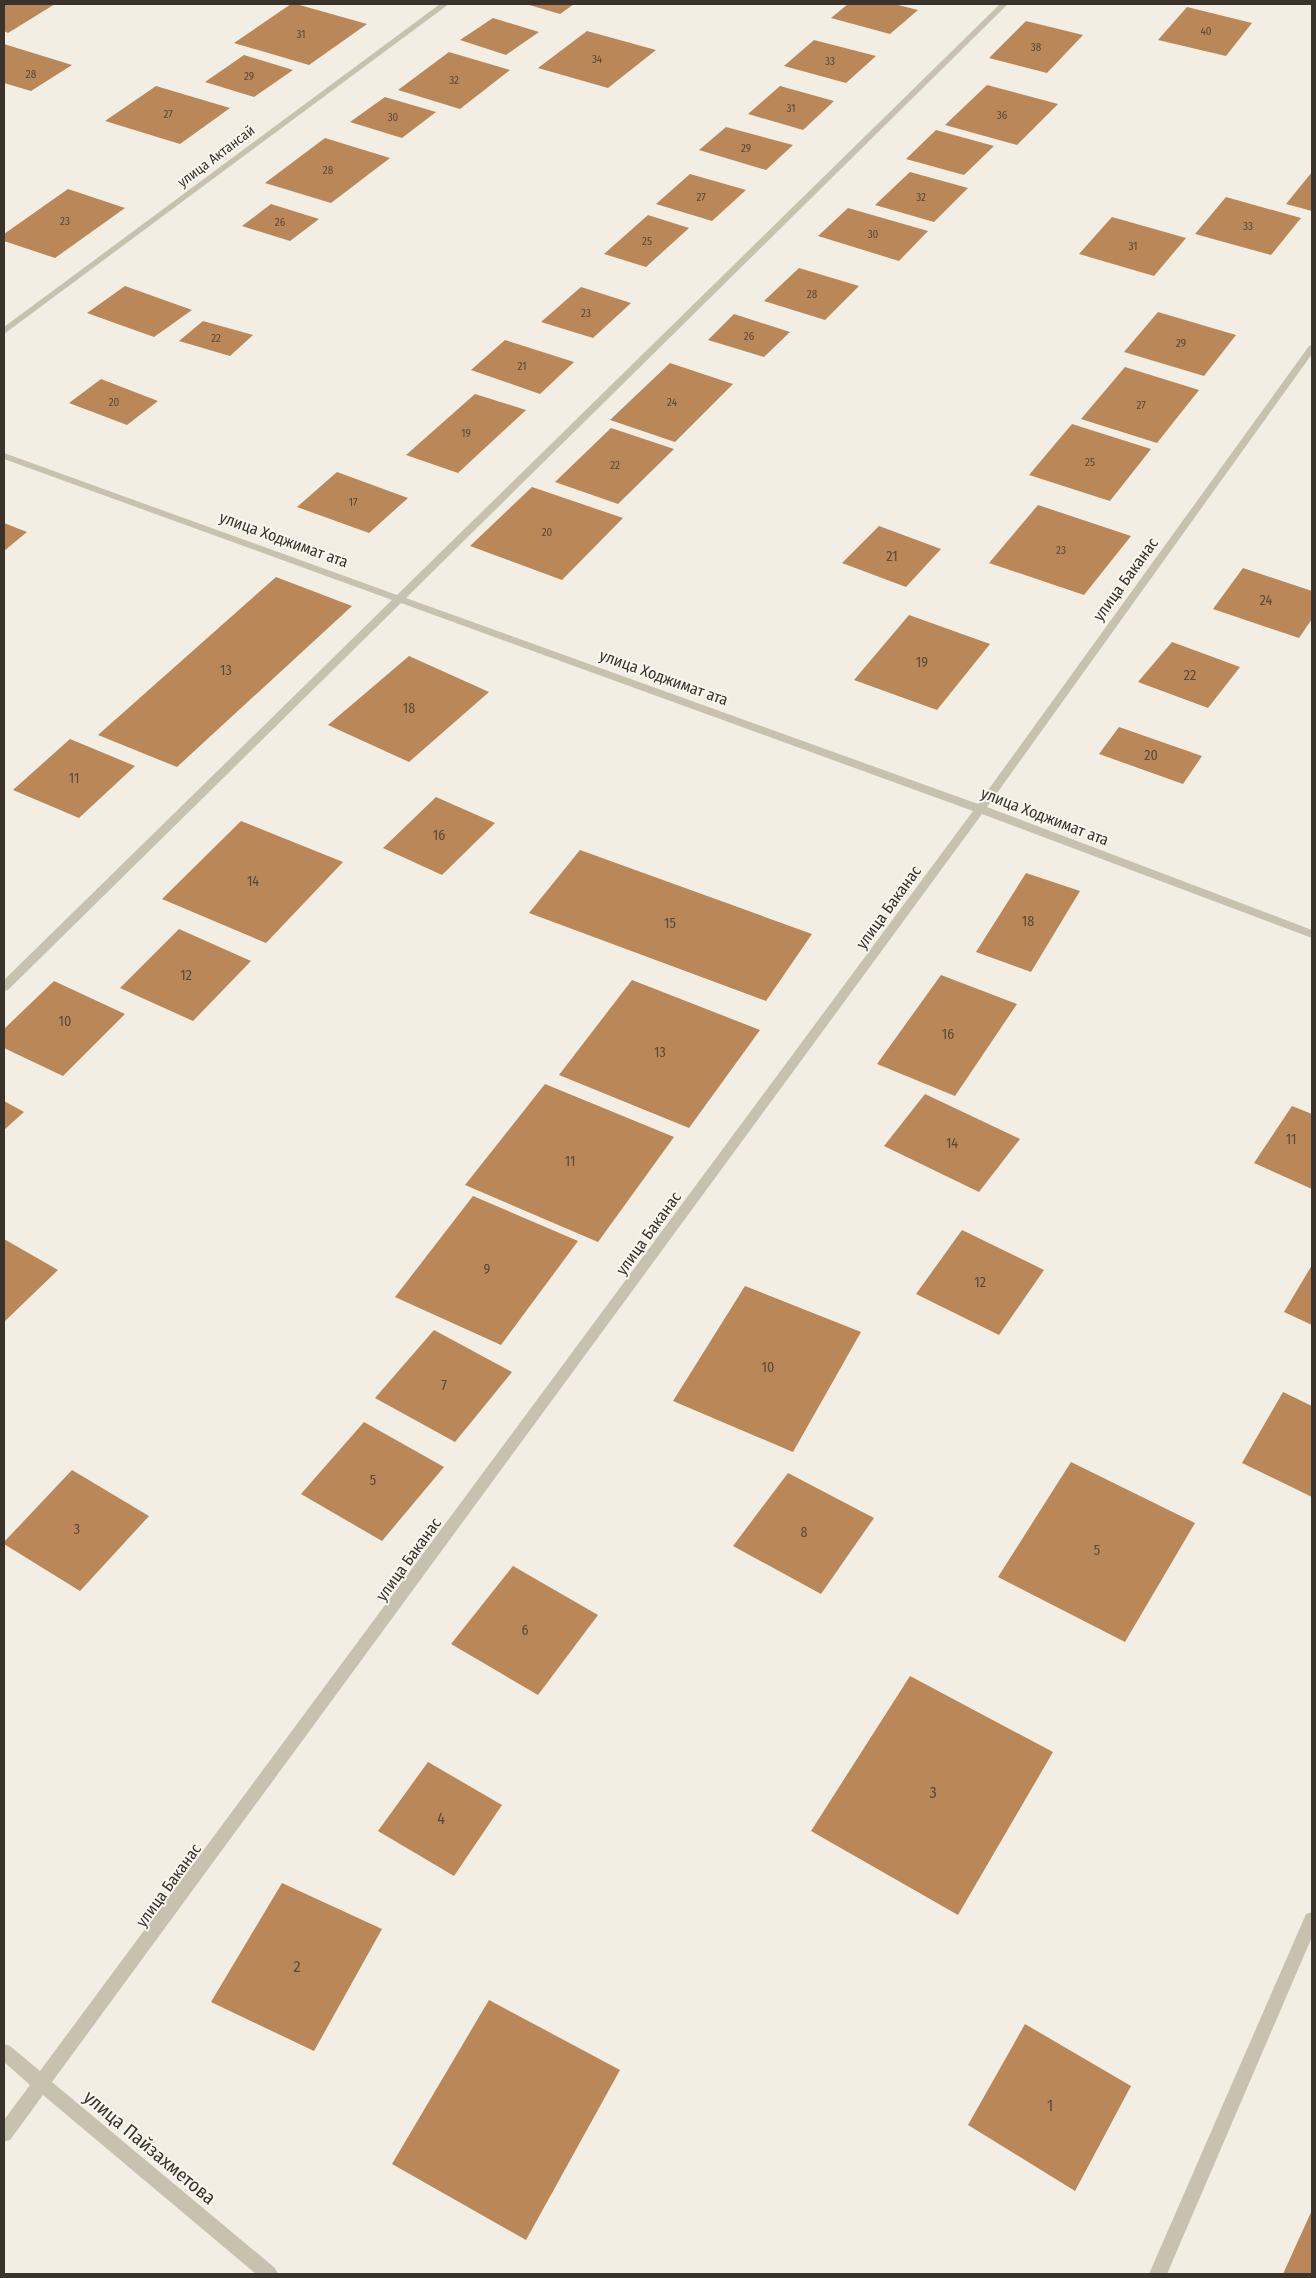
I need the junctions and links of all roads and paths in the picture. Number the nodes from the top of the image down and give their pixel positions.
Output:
1 (444, 4) edge
2 (1004, 4) edge
3 (4, 331) edge
4 (1312, 348) edge
5 (4, 456) edge
6 (400, 598) junction
7 (980, 809) junction
8 (1312, 934) edge
9 (4, 987) edge
10 (1312, 1919) edge
11 (4, 2052) edge
12 (42, 2084) junction
13 (4, 2134) edge
14 (269, 2274) edge
15 (1158, 2274) edge

1 - 3 street, улица Актансай
2 - 6 street
4 - 7 street, улица Баканас
5 - 6 street, улица Ходжимат ата
6 - 7 street, улица Ходжимат ата
6 - 9 street
7 - 8 street, улица Ходжимат ата
7 - 12 street, улица Баканас
10 - 15 street
11 - 12 street, улица Пайзахметова
12 - 13 street, улица Баканас
12 - 14 street, улица Пайзахметова

